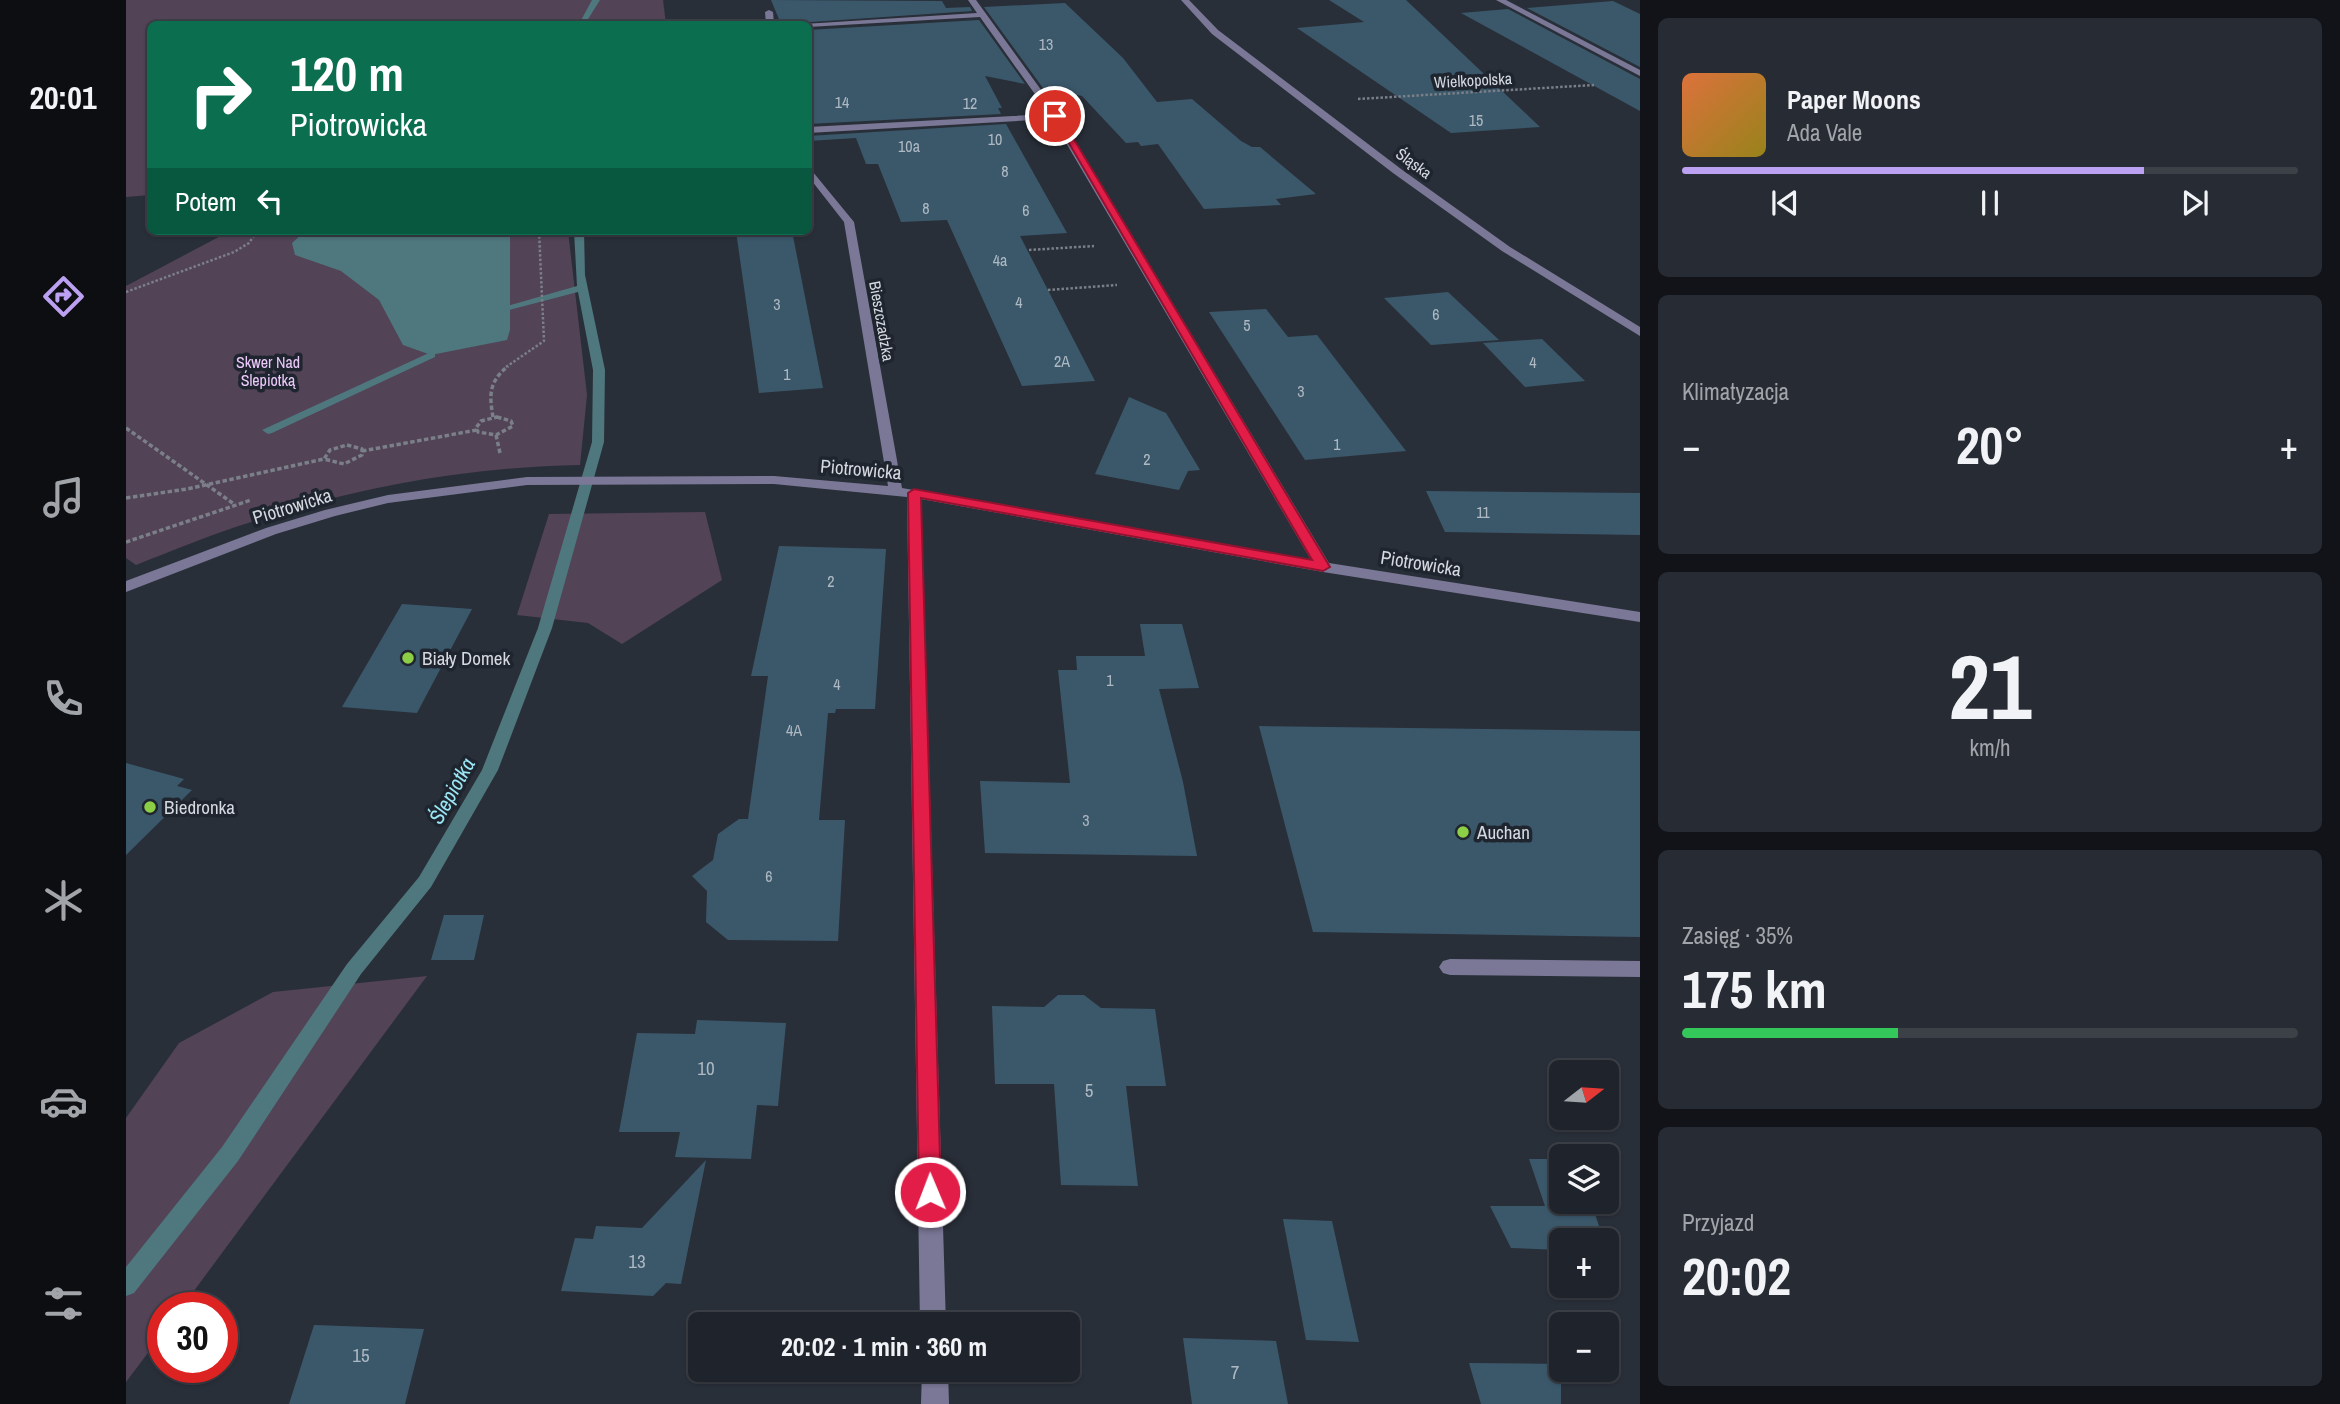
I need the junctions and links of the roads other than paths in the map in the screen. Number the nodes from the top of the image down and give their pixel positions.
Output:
1 (972, 0) edge
2 (1185, 0) edge
3 (1500, 0) edge
4 (769, 12) dead end
5 (981, 15) junction
6 (770, 21) edge
7 (812, 25) edge
8 (1640, 73) edge
9 (1055, 116) junction
10 (812, 130) edge
11 (812, 174) edge
12 (1640, 332) edge
13 (905, 492) junction
14 (1323, 567) junction
15 (128, 584) edge
16 (1640, 617) edge
17 (1450, 967) dead end
18 (1640, 969) edge
19 (933, 1312) edge
20 (934, 1382) edge
21 (935, 1404) edge

1 - 5 street
2 - 12 street, Śląska
3 - 8 street
4 - 6 street
5 - 7 street
5 - 9 street
9 - 10 street
9 - 14 street
11 - 13 street, Bieszczadzka
13 - 14 street, Piotrowicka
13 - 15 street, Piotrowicka
13 - 19 street, Bieszczadzka
14 - 16 street, Piotrowicka
17 - 18 street
20 - 21 street

